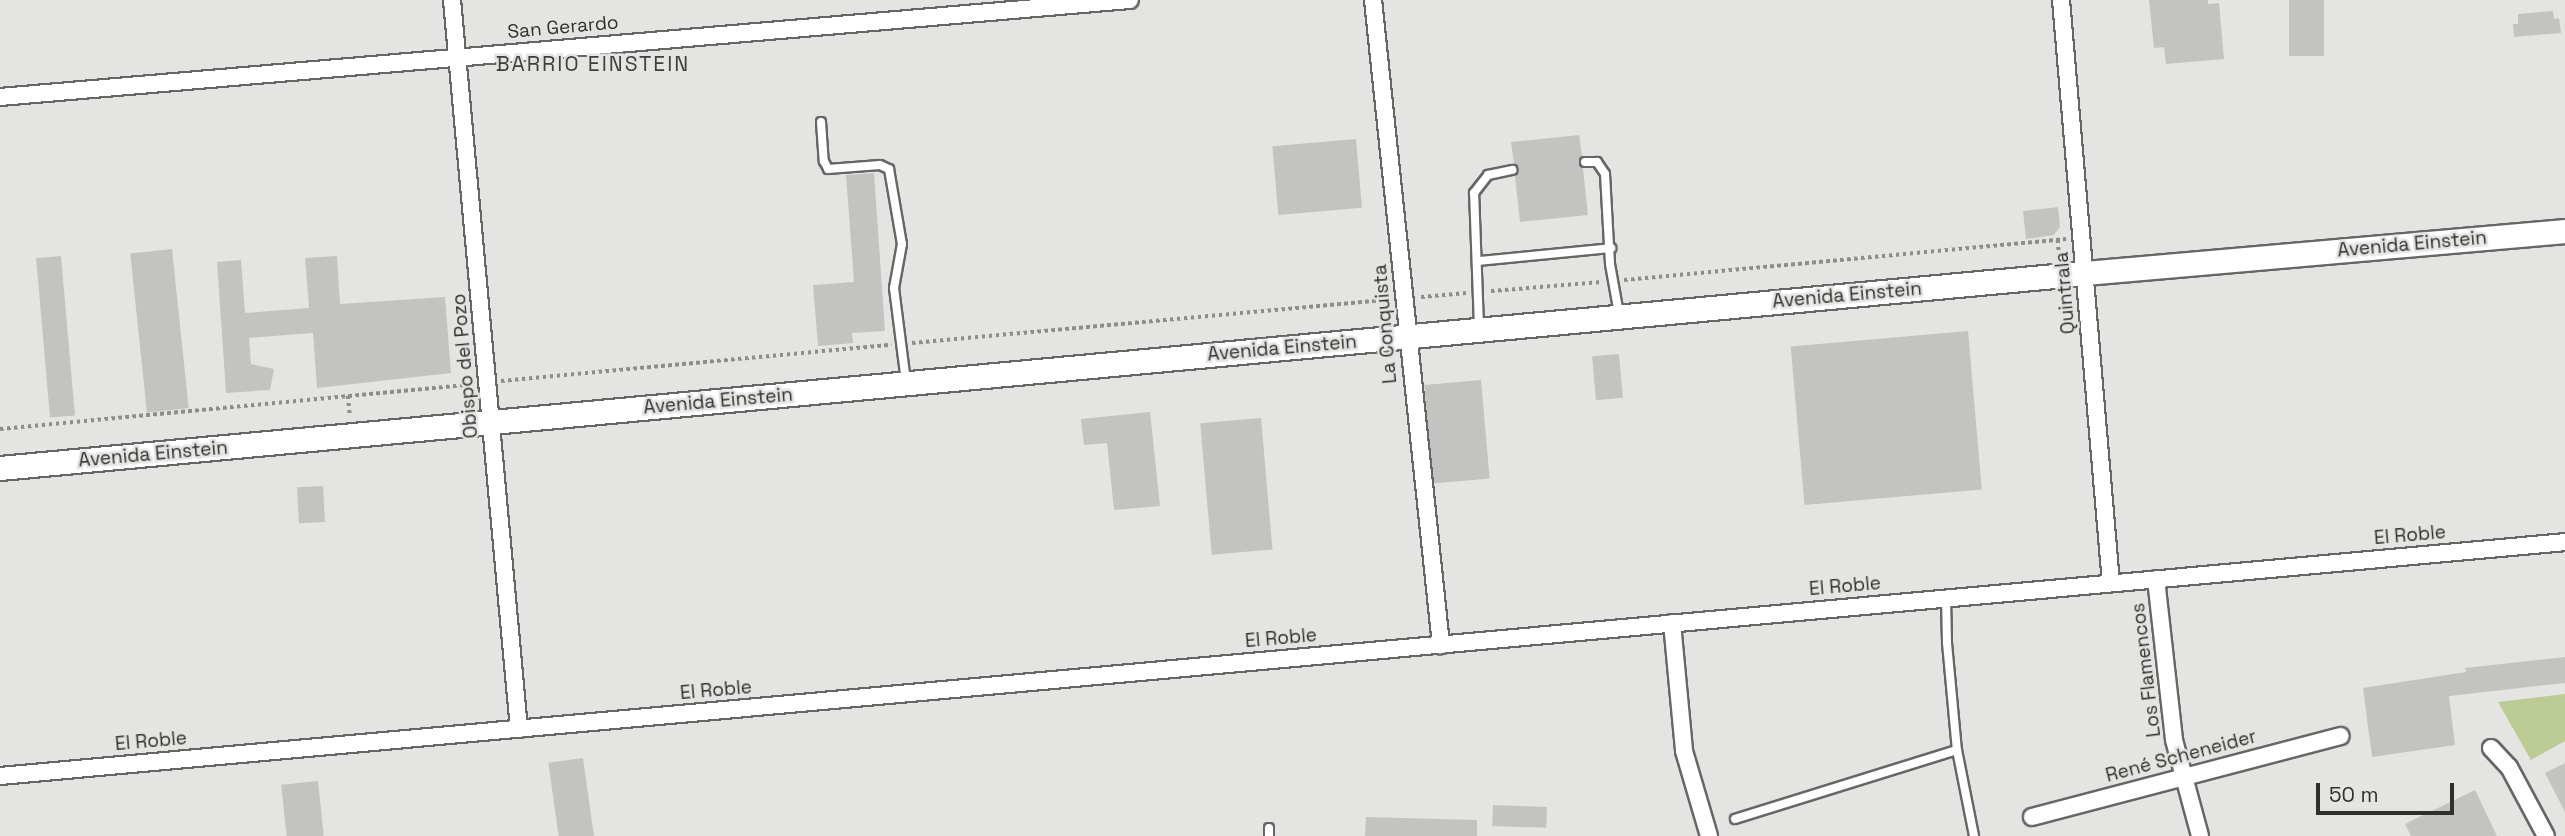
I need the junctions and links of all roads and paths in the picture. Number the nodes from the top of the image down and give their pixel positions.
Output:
1 (452, 0) edge
2 (1130, 0) edge
3 (1373, 0) edge
4 (2061, 0) edge
5 (457, 58) junction
6 (0, 97) edge
7 (821, 122) dead end
8 (1584, 162) dead end
9 (1512, 170) dead end
10 (2565, 231) edge
11 (2081, 237) junction
12 (1611, 248) junction
13 (1479, 261) junction
14 (2085, 273) junction
15 (1612, 281) junction
16 (1476, 292) junction
17 (1405, 299) junction
18 (1619, 317) junction
19 (1479, 330) junction
20 (1407, 336) junction
21 (901, 344) junction
22 (487, 383) junction
23 (906, 383) junction
24 (491, 422) junction
25 (0, 429) edge
26 (0, 468) edge
27 (2565, 541) edge
28 (2156, 579) junction
29 (2111, 583) junction
30 (1946, 598) junction
31 (1672, 623) junction
32 (1441, 645) junction
33 (519, 729) junction
34 (2342, 736) dead end
35 (2491, 748) dead end
36 (1957, 750) junction
37 (0, 776) edge
38 (2184, 777) junction
39 (2032, 817) dead end
40 (1735, 819) dead end
41 (1709, 836) edge
42 (1974, 836) edge
43 (2200, 836) edge
44 (2546, 836) edge

1 - 5 street, Obispo del Pozo
2 - 5 street, San Gerardo
3 - 17 street, La Conquista
4 - 11 street, Quintrala
5 - 6 street, San Gerardo
5 - 22 street, Obispo del Pozo
7 - 21 lane
8 - 12 lane
9 - 13 lane
10 - 14 main road, Avenida Einstein
11 - 14 street, Quintrala
11 - 15 path
12 - 13 lane
12 - 15 lane
13 - 16 lane
14 - 18 main road, Avenida Einstein
14 - 29 street, Quintrala
15 - 16 path
15 - 18 lane
16 - 17 path
16 - 19 lane
17 - 20 street, La Conquista
17 - 21 path
18 - 19 main road, Avenida Einstein
19 - 20 main road, Avenida Einstein
20 - 23 main road, Avenida Einstein
20 - 32 street, La Conquista
21 - 22 path
21 - 23 lane
22 - 24 street, Obispo del Pozo
22 - 25 path
23 - 24 main road, Avenida Einstein
24 - 26 main road, Avenida Einstein
24 - 33 street, Obispo del Pozo
27 - 28 street, El Roble
28 - 29 street, El Roble
28 - 38 street, Los Flamencos
29 - 30 street, El Roble
30 - 31 street, El Roble
30 - 36 lane
31 - 32 street, El Roble
31 - 41 street
32 - 33 street, El Roble
33 - 37 street, El Roble
34 - 38 street, René Scheneider
35 - 44 street
36 - 40 lane
36 - 42 lane
38 - 39 street, René Scheneider
38 - 43 street, Los Flamencos

